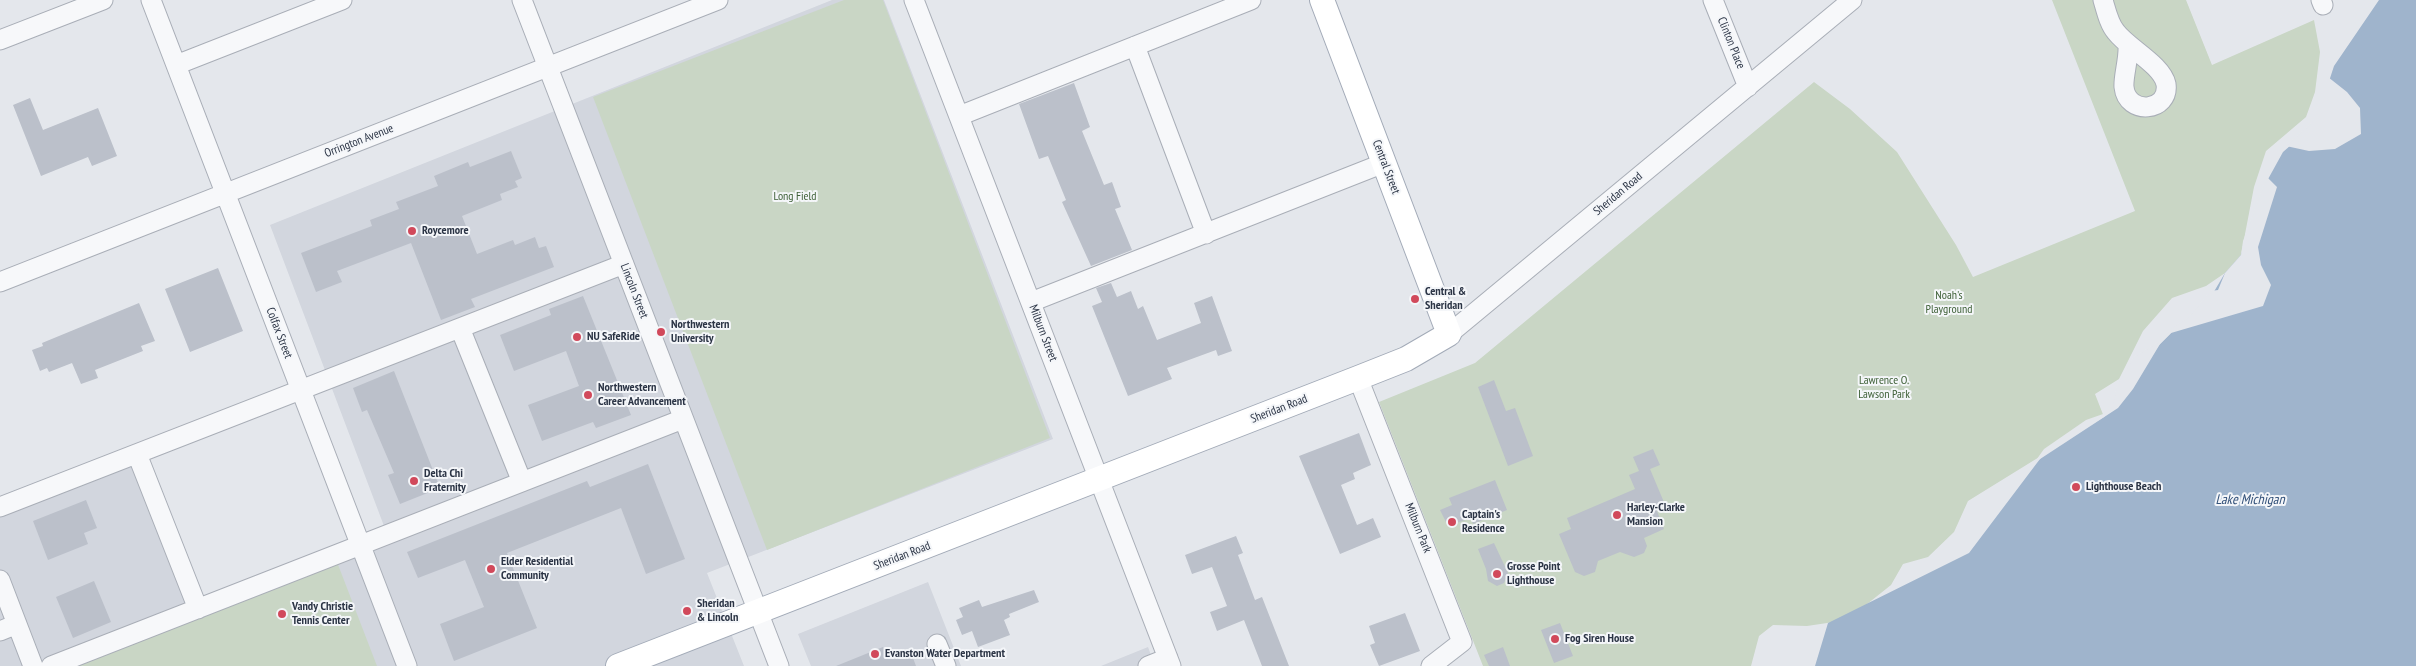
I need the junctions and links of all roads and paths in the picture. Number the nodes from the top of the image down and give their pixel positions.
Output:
1 (103, 0) edge
2 (151, 0) edge
3 (342, 0) edge
4 (522, 0) edge
5 (718, 0) edge
6 (914, 0) edge
7 (1251, 0) edge
8 (1322, 0) edge
9 (1714, 0) edge
10 (1852, 0) edge
11 (2103, 0) edge
12 (0, 40) edge
13 (2128, 45) dead end
14 (1135, 46) junction
15 (176, 65) junction
16 (547, 67) junction
17 (1748, 87) junction
18 (959, 116) junction
19 (1384, 163) junction
20 (226, 194) junction
21 (1206, 234) junction
22 (624, 264) junction
23 (0, 282) edge
24 (1031, 302) junction
25 (460, 328) junction
26 (1449, 334) junction
27 (1358, 378) junction
28 (301, 390) junction
29 (683, 419) junction
30 (137, 454) junction
31 (1099, 479) junction
32 (522, 482) junction
33 (0, 508) edge
34 (361, 545) junction
35 (0, 580) edge
36 (198, 609) junction
37 (758, 611) junction
38 (8, 628) edge
39 (937, 644) dead end
40 (1170, 662) edge
41 (33, 666) edge
42 (51, 666) edge
43 (407, 666) edge
44 (618, 666) edge
45 (780, 666) edge
46 (946, 666) edge
47 (1148, 666) edge
48 (1431, 666) edge

1 - 12 street
2 - 15 street, Colfax Street
3 - 15 street
4 - 16 street, Lincoln Street
5 - 16 street, Orrington Avenue
6 - 18 street, Milburn Street
7 - 14 street
8 - 19 main road, Central Street
9 - 17 street, Clinton Place
10 - 17 street, Sheridan Road
11 - 13 street
14 - 18 street
14 - 21 street
15 - 20 street, Colfax Street
16 - 20 street, Orrington Avenue
16 - 22 street, Lincoln Street
17 - 26 street, Sheridan Road
18 - 24 street, Milburn Street
19 - 21 street
19 - 26 main road, Central Street
20 - 23 street, Orrington Avenue
20 - 28 street, Colfax Street
21 - 24 street
22 - 25 street
22 - 29 street, Lincoln Street
24 - 31 street, Milburn Street
25 - 28 street
25 - 32 street
26 - 27 main road, Sheridan Road
27 - 31 main road, Sheridan Road
27 - 48 street, Milburn Park
28 - 30 street
28 - 34 street, Colfax Street
29 - 32 street
29 - 37 street, Lincoln Street
30 - 33 street
30 - 36 street
31 - 37 main road, Sheridan Road
31 - 40 street, Milburn Street
32 - 34 street
34 - 36 street
34 - 43 street, Colfax Street
35 - 38 street
36 - 42 street
37 - 44 main road, Sheridan Road
37 - 45 street, Lincoln Street
38 - 41 street
39 - 46 street
40 - 47 street

